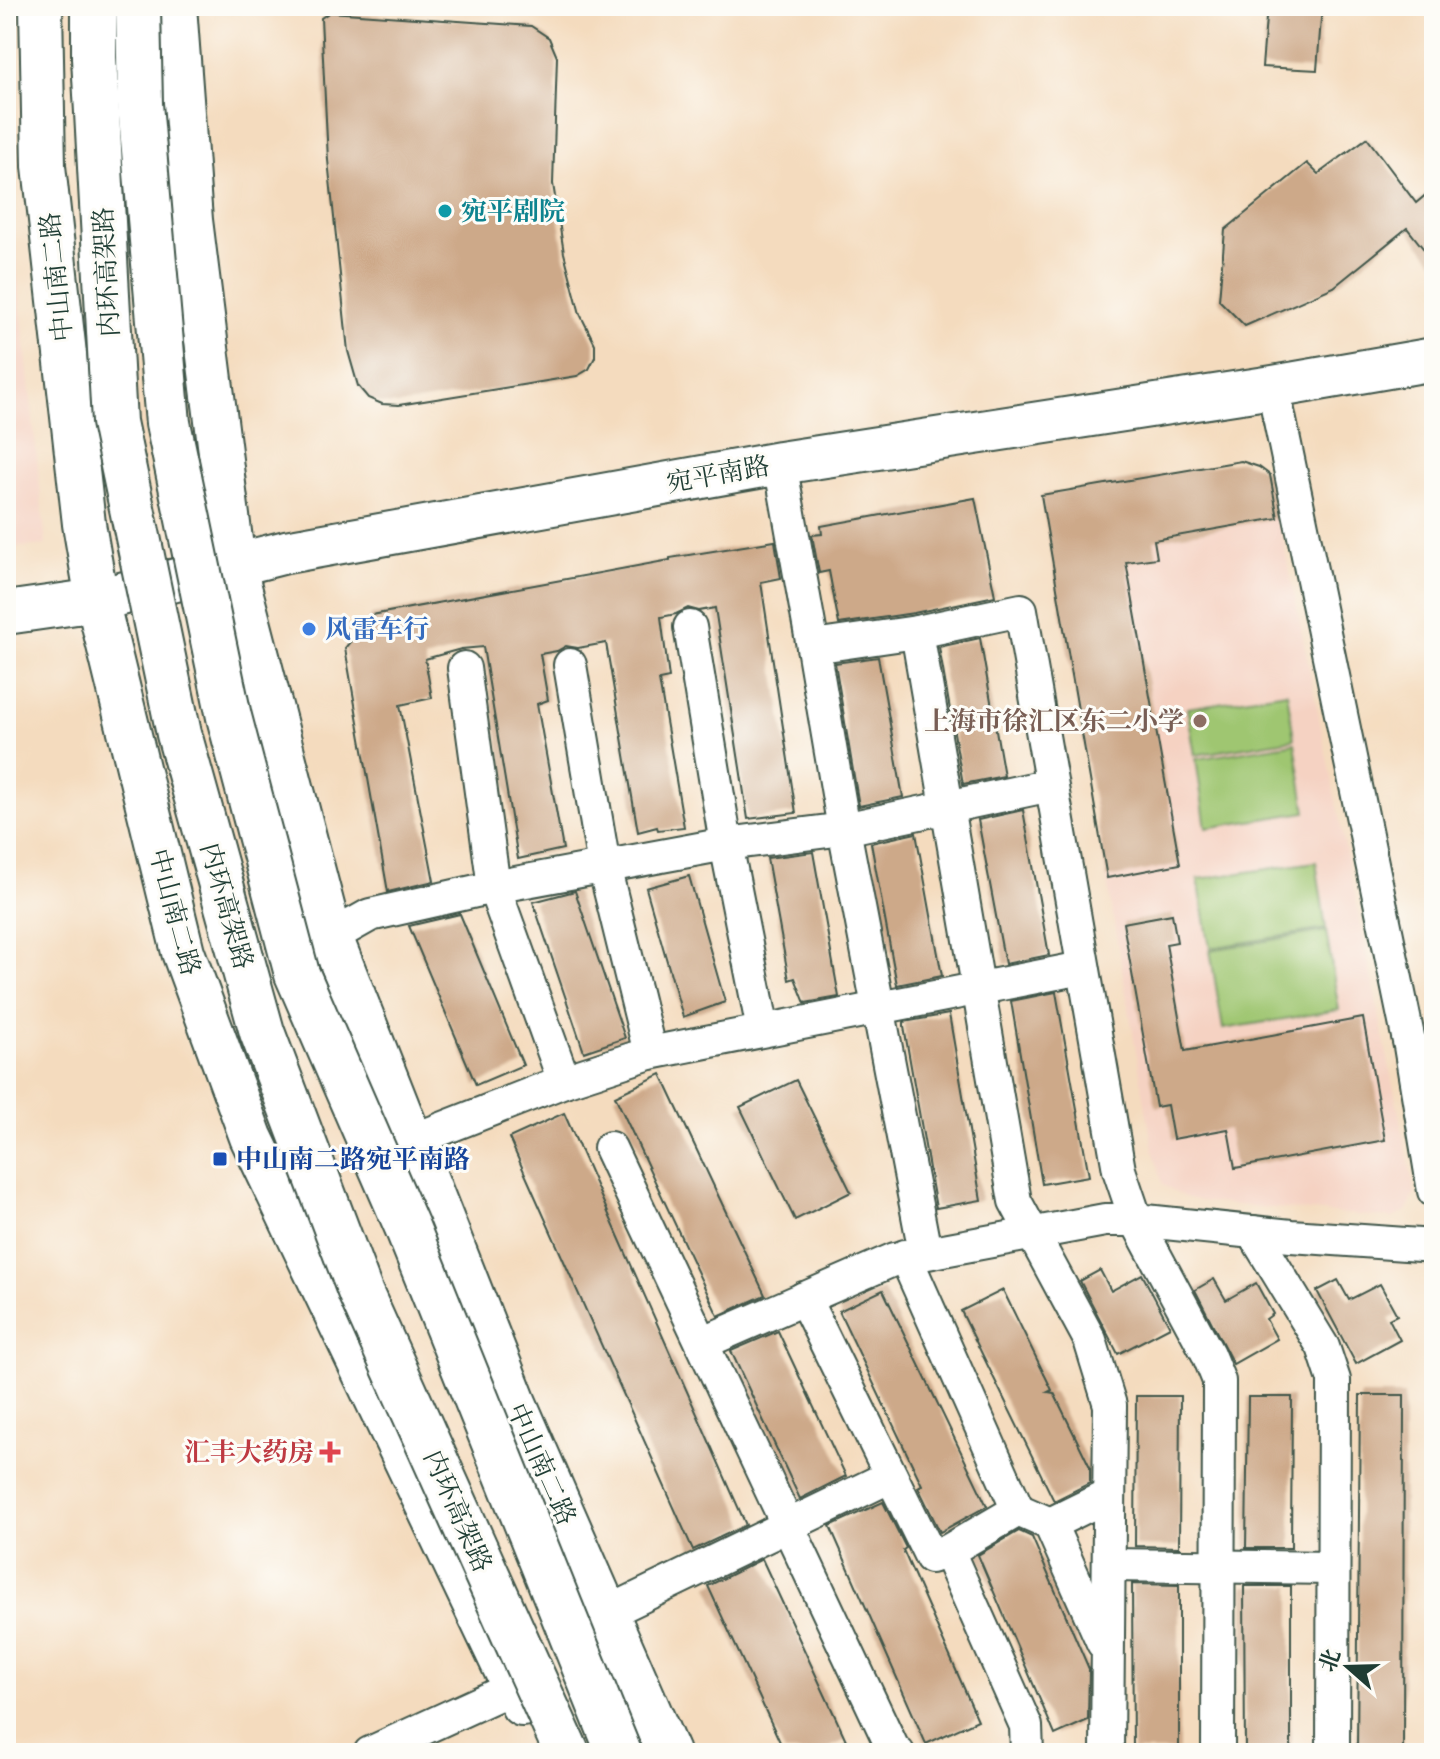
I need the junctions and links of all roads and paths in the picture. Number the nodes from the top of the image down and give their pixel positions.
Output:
1 (41, 6) edge
2 (94, 6) edge
3 (138, 6) edge
4 (175, 6) edge
5 (1434, 359) edge
6 (1273, 387) junction
7 (780, 463) junction
8 (234, 564) junction
9 (97, 600) junction
10 (6, 613) edge
11 (690, 627) dead end
12 (917, 632) junction
13 (813, 647) junction
14 (570, 665) dead end
15 (464, 668) dead end
16 (1051, 785) junction
17 (947, 809) junction
18 (844, 829) junction
19 (726, 844) junction
20 (604, 866) junction
21 (494, 887) junction
22 (331, 937) junction
23 (1082, 968) junction
24 (977, 991) junction
25 (877, 1009) junction
26 (763, 1030) junction
27 (650, 1053) junction
28 (564, 1081) junction
29 (1430, 1131) edge
30 (411, 1141) junction
31 (610, 1148) dead end
32 (1434, 1191) edge
33 (1136, 1220) junction
34 (1253, 1232) junction
35 (1031, 1233) junction
36 (1434, 1246) edge
37 (915, 1254) junction
38 (804, 1298) junction
39 (702, 1343) junction
40 (891, 1476) junction
41 (1109, 1495) junction
42 (1018, 1510) junction
43 (1050, 1524) junction
44 (788, 1525) junction
45 (948, 1551) junction
46 (1109, 1565) junction
47 (1219, 1568) junction
48 (1333, 1568) junction
49 (607, 1613) junction
50 (1107, 1654) junction
51 (514, 1687) junction
52 (370, 1753) edge
53 (544, 1753) edge
54 (567, 1753) edge
55 (619, 1753) edge
56 (668, 1753) edge
57 (898, 1753) edge
58 (1027, 1753) edge
59 (1107, 1753) edge
60 (1218, 1753) edge
61 (1333, 1753) edge

1 - 9 main road, 中山南二路
2 - 54 highway, 内环高架路, bridge
3 - 55 highway, 内环高架路, bridge
4 - 8 main road, 中山南二路
5 - 6 main road, 宛平南路
6 - 7 main road, 宛平南路
6 - 29 street
7 - 8 main road, 宛平南路
7 - 13 street
8 - 9 main road, 宛平南路
8 - 22 main road, 中山南二路
9 - 10 main road, 宛平南路
9 - 51 main road, 中山南二路
11 - 19 street
12 - 13 street
12 - 16 street
12 - 17 street
13 - 18 street
14 - 20 street
15 - 21 street
16 - 17 street
16 - 23 street
17 - 18 street
17 - 24 street
18 - 19 street
18 - 25 street
19 - 20 street
19 - 26 street
20 - 21 street
20 - 27 street
21 - 22 street
21 - 28 street
22 - 30 main road, 中山南二路
23 - 24 street
23 - 33 street
24 - 25 street
24 - 35 street
25 - 26 street
25 - 37 street
26 - 27 street
27 - 28 street
28 - 30 street
29 - 32 street
30 - 49 main road, 中山南二路
31 - 39 street
33 - 34 street
33 - 35 street
33 - 47 street
34 - 36 street
34 - 48 street
35 - 37 street
35 - 41 street
37 - 38 street
37 - 42 street
38 - 39 street
38 - 40 street
39 - 44 street
40 - 44 street
40 - 45 street
41 - 43 street
41 - 46 street
42 - 43 street
42 - 45 street
43 - 50 street
44 - 49 street
44 - 57 street
45 - 58 street
46 - 47 street
46 - 50 street
47 - 48 street
47 - 60 street
48 - 61 street
49 - 56 main road, 中山南二路
50 - 59 street
51 - 52 street
51 - 53 main road, 中山南二路

